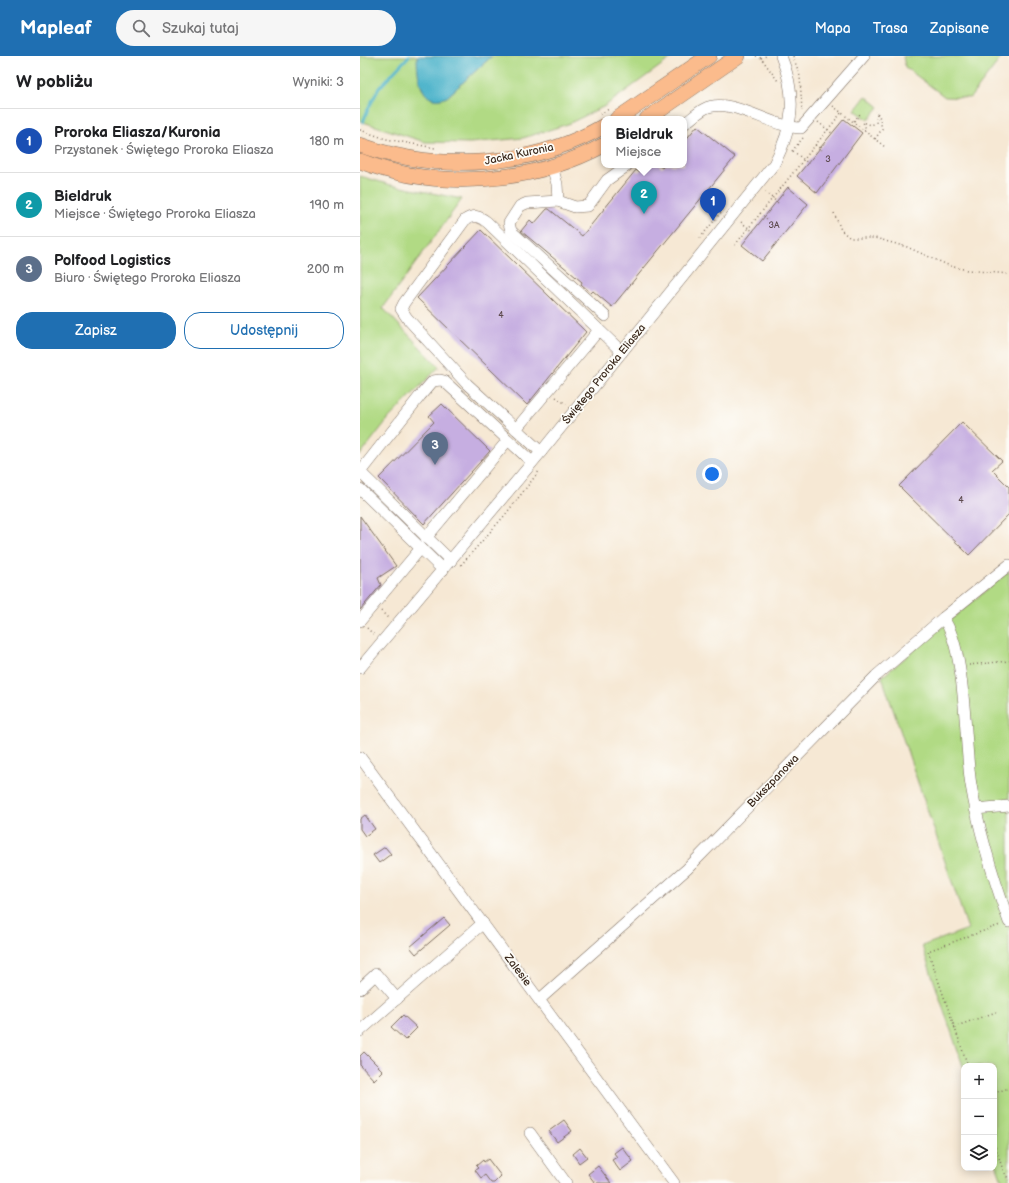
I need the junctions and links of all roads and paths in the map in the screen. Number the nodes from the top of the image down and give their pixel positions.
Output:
1 (709, 56) edge
2 (738, 56) edge
3 (766, 56) edge
4 (781, 56) edge
5 (864, 56) edge
6 (761, 58) dead end
7 (837, 108) dead end
8 (842, 112) junction
9 (614, 113) edge
10 (860, 114) dead end
11 (651, 116) edge
12 (854, 121) junction
13 (599, 122) edge
14 (687, 122) edge
15 (822, 125) dead end
16 (789, 126) junction
17 (360, 130) edge
18 (827, 130) junction
19 (864, 130) junction
20 (833, 134) dead end
21 (875, 139) junction
22 (360, 145) edge
23 (815, 145) junction
24 (601, 147) edge
25 (885, 147) dead end
26 (439, 148) dead end
27 (790, 149) dead end
28 (822, 150) dead end
29 (804, 160) junction
30 (360, 162) edge
31 (809, 164) dead end
32 (552, 166) junction
33 (624, 168) edge
34 (767, 194) dead end
35 (772, 198) junction
36 (558, 201) junction
37 (778, 203) dead end
38 (726, 206) dead end
39 (760, 213) junction
40 (834, 213) dead end
41 (766, 218) dead end
42 (737, 220) dead end
43 (749, 228) junction
44 (754, 232) dead end
45 (697, 242) dead end
46 (735, 245) dead end
47 (1009, 274) edge
48 (605, 316) dead end
49 (599, 330) junction
50 (622, 352) junction
51 (548, 390) junction
52 (566, 404) dead end
53 (516, 429) junction
54 (508, 440) junction
55 (540, 452) junction
56 (532, 462) junction
57 (360, 489) edge
58 (426, 538) junction
59 (421, 548) junction
60 (451, 561) junction
61 (1009, 565) edge
62 (443, 570) junction
63 (381, 612) dead end
64 (388, 618) dead end
65 (943, 618) junction
66 (363, 625) edge
67 (374, 635) dead end
68 (1009, 661) edge
69 (959, 666) junction
70 (360, 668) edge
71 (360, 757) edge
72 (1009, 806) edge
73 (975, 809) junction
74 (1009, 922) edge
75 (483, 923) junction
76 (360, 989) edge
77 (397, 998) junction
78 (540, 999) junction
79 (996, 1012) dead end
80 (954, 1027) junction
81 (360, 1031) edge
82 (967, 1063) edge
83 (1009, 1088) edge
84 (997, 1092) edge
85 (530, 1134) dead end
86 (997, 1151) edge
87 (1009, 1180) edge
88 (566, 1183) edge
89 (674, 1183) edge

1 - 9 main road
2 - 11 main road
3 - 6 path
4 - 16 street, Świętego Proroka Eliasza
5 - 16 street
7 - 8 path
8 - 12 path
8 - 18 path
10 - 12 path
12 - 19 path
13 - 22 main road, Jacka Kuronia
14 - 16 street
15 - 18 path
16 - 50 street, Świętego Proroka Eliasza
17 - 26 path
18 - 20 path
18 - 23 path
19 - 21 path
19 - 21 path
21 - 25 path
23 - 28 path
23 - 29 path
24 - 32 main road, Jacka Kuronia
27 - 29 path
29 - 31 path
29 - 35 path
30 - 32 main road, Jacka Kuronia
32 - 36 street
33 - 36 street
34 - 35 path
35 - 37 path
35 - 39 path
36 - 48 street
38 - 45 path
39 - 41 path
39 - 43 path
40 - 47 path
42 - 43 path
43 - 44 path
43 - 46 path
49 - 50 street
49 - 51 street
49 - 53 street
50 - 55 street, Świętego Proroka Eliasza
51 - 52 path
51 - 53 street
53 - 55 street
54 - 56 street
54 - 58 street
54 - 58 street
55 - 56 street, Świętego Proroka Eliasza
56 - 60 street, Świętego Proroka Eliasza
57 - 59 street
58 - 60 street
59 - 62 street
59 - 66 street
60 - 62 street, Świętego Proroka Eliasza
61 - 65 street, Bukszpanowa
62 - 70 street, Świętego Proroka Eliasza
63 - 64 path
65 - 69 street
65 - 78 street, Bukszpanowa
66 - 67 path
68 - 69 path
69 - 73 street
71 - 75 street, Zalesie
72 - 73 street
73 - 74 street
74 - 80 path
75 - 77 street
75 - 78 street, Zalesie
76 - 77 street
77 - 81 street
78 - 89 street, Zalesie
79 - 80 path
80 - 82 path
83 - 84 path
85 - 88 street
86 - 87 path

